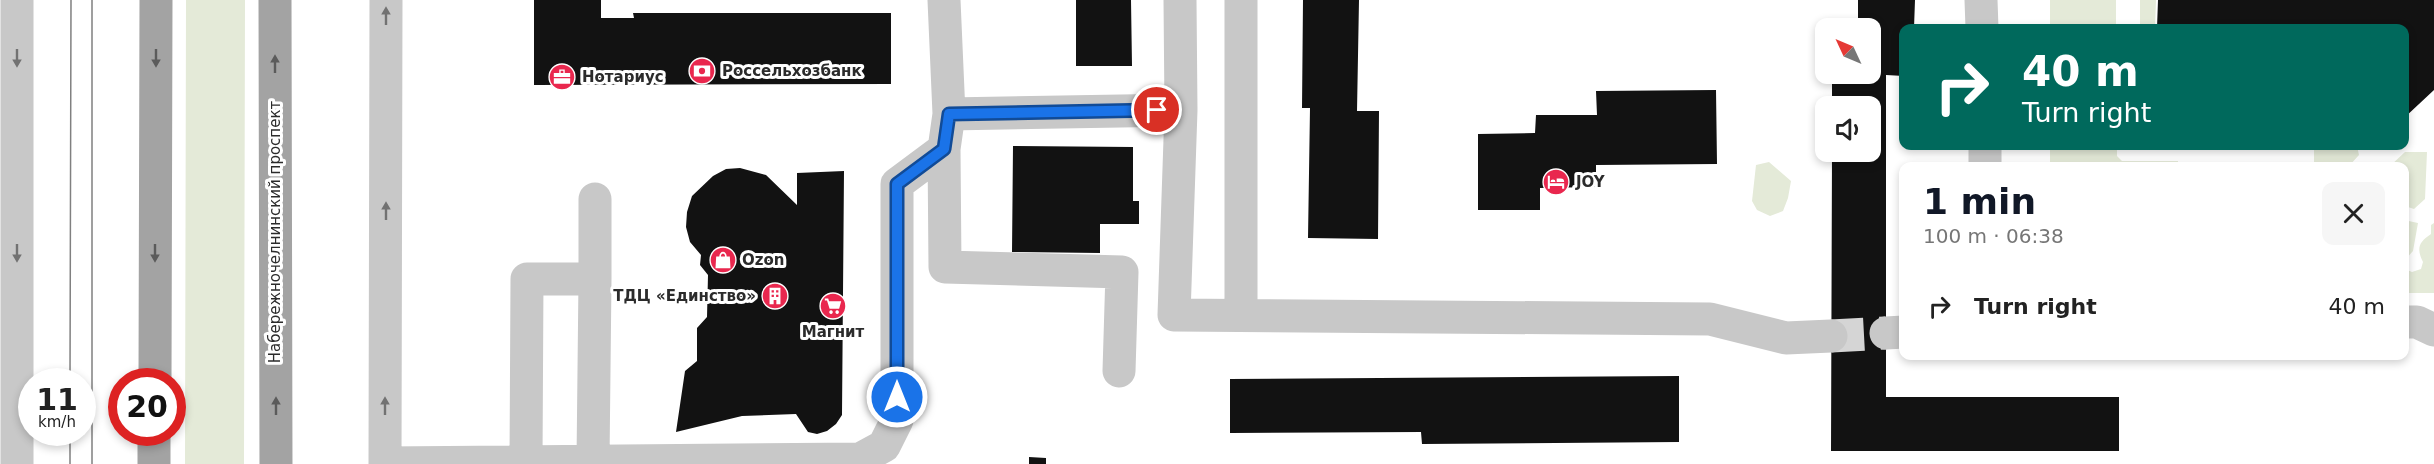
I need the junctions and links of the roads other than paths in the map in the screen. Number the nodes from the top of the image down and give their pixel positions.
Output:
1 (17, 0) edge
2 (156, 0) edge
3 (275, 0) edge
4 (386, 0) edge
5 (944, 0) edge
6 (1180, 0) edge
7 (1241, 0) edge
8 (1981, 0) edge
9 (1982, 24) edge
10 (8, 94) edge
11 (1181, 110) junction
12 (949, 114) junction
13 (944, 149) junction
14 (596, 199) dead end
15 (595, 279) junction
16 (1241, 315) junction
17 (2409, 322) edge
18 (2434, 330) edge
19 (1831, 336) tunnel mouth
20 (154, 368) edge
21 (1119, 371) dead end
22 (154, 446) edge
23 (593, 461) junction
24 (525, 462) junction
25 (385, 463) edge
26 (17, 464) edge
27 (154, 464) edge
28 (276, 464) edge

1 -> 10 street
2 -> 20 main road
28 -> 3 main road, Набережночелнинский проспект
25 -> 4 street
5 - 12 street
6 - 11 street
7 - 16 street
8 - 9 street
10 -> 26 street
11 - 12 street
11 - 16 street
12 - 13 street
13 - 21 street
13 - 23 street
14 - 15 street
15 - 23 street
15 - 24 street
16 - 19 street
17 - 18 street
22 - 27 main road
23 - 24 street
24 - 25 street

